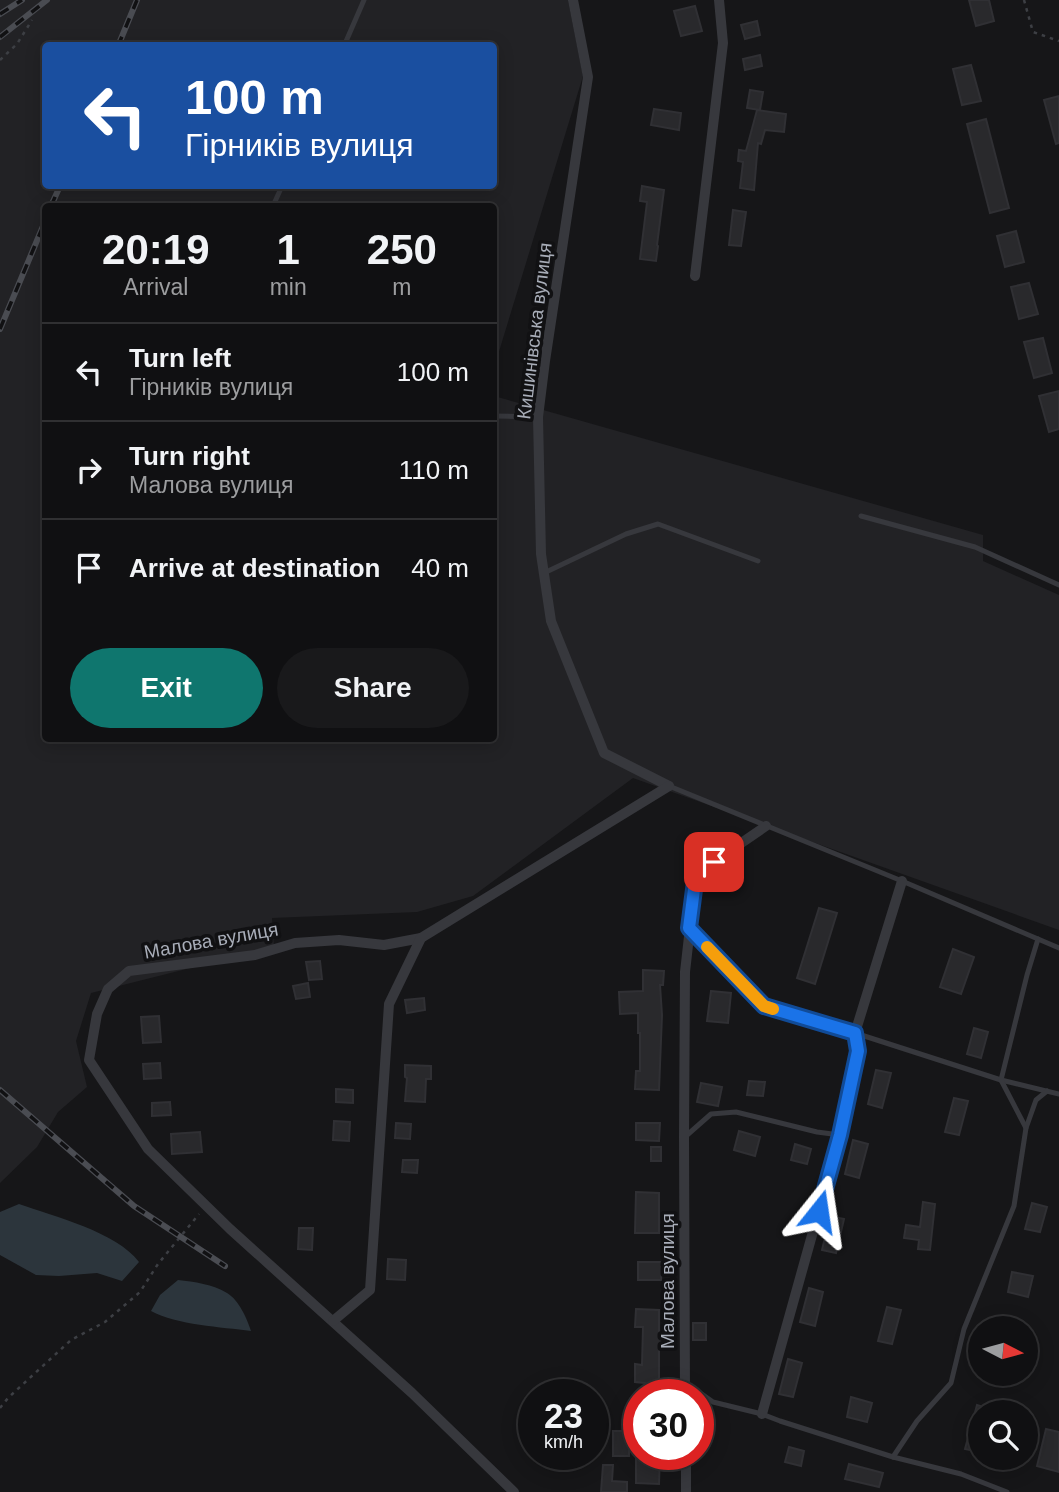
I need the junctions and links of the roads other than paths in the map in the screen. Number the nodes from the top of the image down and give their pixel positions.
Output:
1 (363, 0) edge
2 (573, 0) edge
3 (719, 0) edge
4 (346, 42) edge
5 (695, 276) dead end
6 (497, 416) edge
7 (538, 417) junction
8 (861, 516) dead end
9 (758, 561) dead end
10 (544, 573) junction
11 (1059, 585) edge
12 (669, 786) junction
13 (766, 826) junction
14 (902, 881) junction
15 (689, 928) junction
16 (421, 938) junction
17 (1038, 939) junction
18 (1059, 948) edge
19 (855, 1033) junction
20 (1001, 1080) junction
21 (1047, 1091) junction
22 (1059, 1094) edge
23 (1026, 1128) junction
24 (840, 1135) junction
25 (684, 1137) junction
26 (333, 1321) junction
27 (685, 1379) edge
28 (714, 1402) edge
29 (762, 1414) junction
30 (893, 1457) junction
31 (686, 1470) edge
32 (514, 1492) edge
33 (686, 1492) edge
34 (1007, 1492) edge

1 - 4 lane
2 - 7 street, Кишинівська вулиця
3 - 5 street
6 - 7 lane
7 - 10 street, Кишинівська вулиця
8 - 11 lane
9 - 10 lane
10 - 12 street, Кишинівська вулиця
12 - 13 lane
12 - 16 street, Малова вулиця
13 - 14 lane
13 - 15 street, Малова вулиця
14 - 17 lane
14 - 19 street
15 - 19 street
15 - 25 street, Малова вулиця
16 - 26 street
16 - 26 street, Малова вулиця
17 - 18 lane
17 - 20 lane
19 - 20 lane
19 - 24 street
20 - 21 lane
20 - 23 lane
21 - 22 lane
21 - 23 lane
23 - 30 lane
24 - 25 lane
24 - 29 street
25 - 27 street, Малова вулиця
26 - 32 street, Малова вулиця
28 - 29 lane
29 - 30 lane
30 - 34 lane
31 - 33 street

